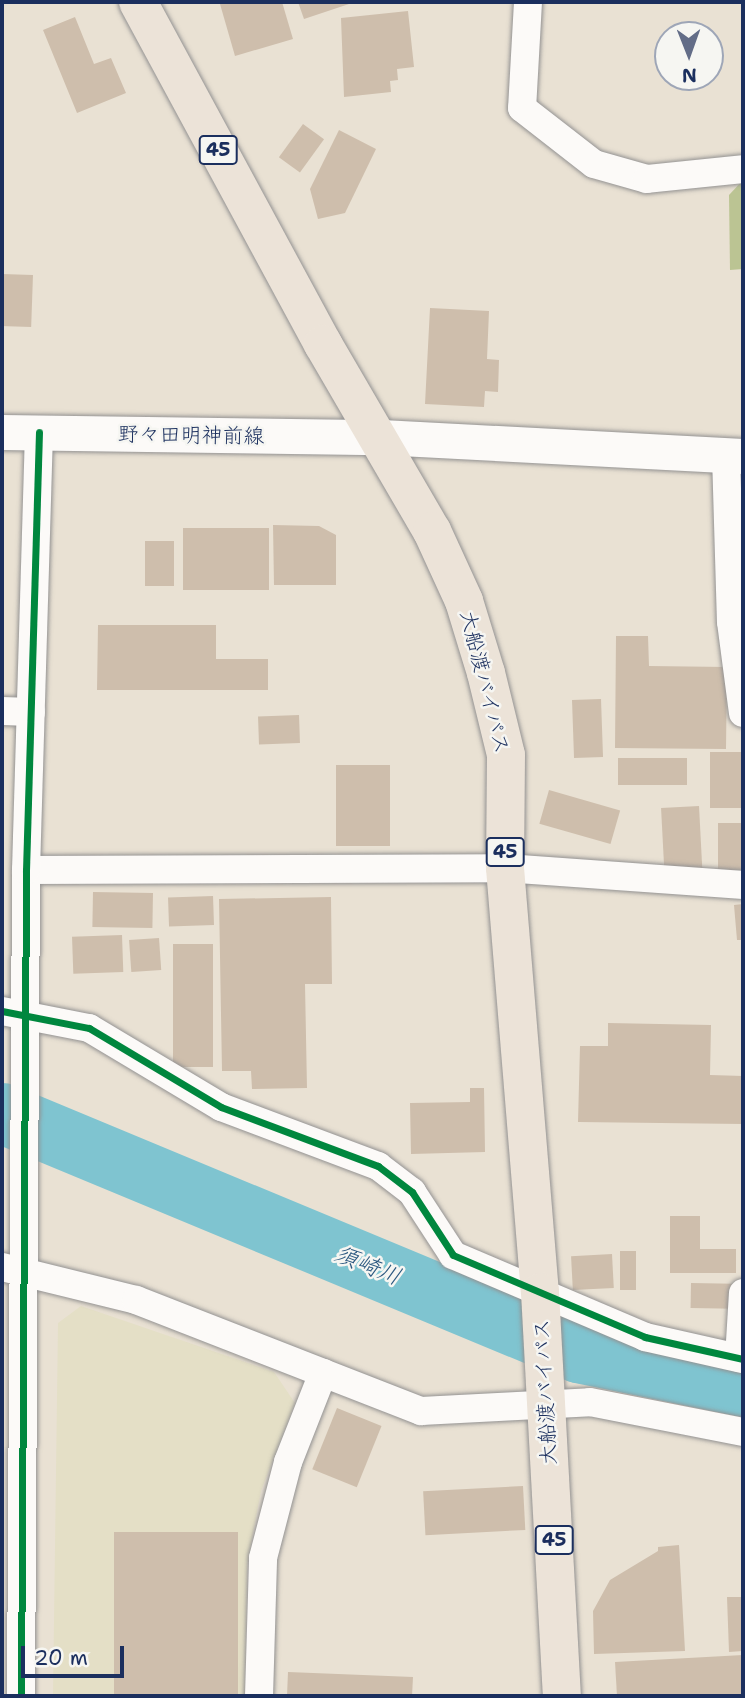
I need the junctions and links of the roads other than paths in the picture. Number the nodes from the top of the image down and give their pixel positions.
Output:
1 (138, 2) edge
2 (528, 2) edge
3 (743, 169) edge
4 (2, 432) edge
5 (39, 432) junction
6 (381, 437) junction
7 (735, 456) edge
8 (2, 711) edge
9 (31, 712) junction
10 (743, 713) edge
11 (505, 869) junction
12 (26, 870) junction
13 (743, 885) edge
14 (15, 1014) edge
15 (13, 1270) edge
16 (743, 1293) edge
17 (540, 1302) junction
18 (741, 1358) edge
19 (323, 1373) junction
20 (545, 1393) junction
21 (743, 1432) edge
22 (21, 1696) edge
23 (259, 1696) edge
24 (562, 1696) edge

1 - 6 highway, 大船渡バイパス / 45
2 - 3 street
4 - 5 street, 野々田明神前線
5 - 6 street, 野々田明神前線
5 - 9 street
6 - 7 street, 野々田明神前線
6 - 11 highway, 大船渡バイパス / 45
7 - 10 street
8 - 9 street
9 - 12 street
11 - 12 street
11 - 13 street
11 - 17 highway, 大船渡バイパス / 45
12 - 14 street
14 - 15 street
14 - 17 street
15 - 19 street
15 - 22 street
16 - 18 street
17 - 18 street
17 - 20 highway, 大船渡バイパス / 45
19 - 20 street
19 - 23 street
20 - 21 street
20 - 24 highway, 大船渡バイパス / 45

